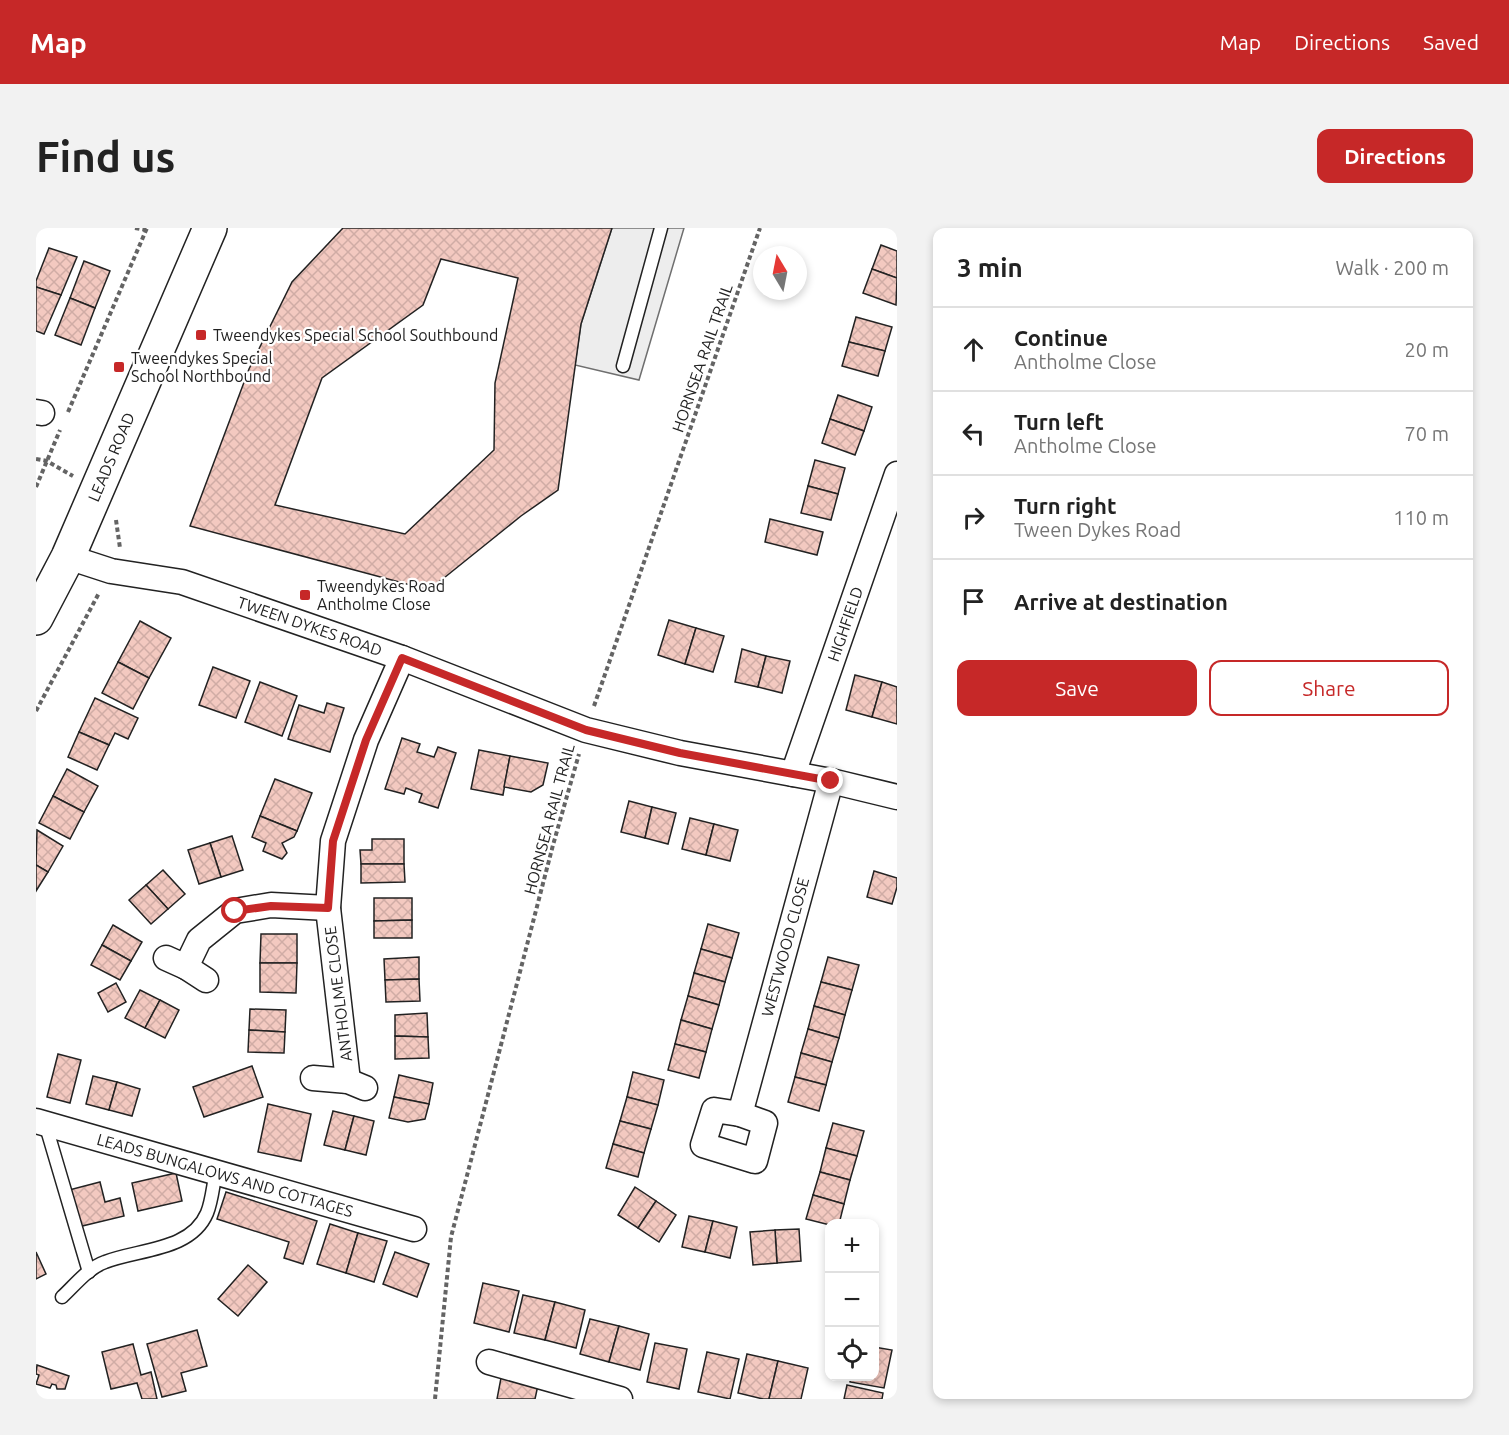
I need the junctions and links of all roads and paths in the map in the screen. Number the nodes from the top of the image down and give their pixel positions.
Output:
1 (135, 228) edge
2 (210, 228) edge
3 (661, 228) edge
4 (760, 228) edge
5 (147, 229) edge
6 (623, 366) dead end
7 (66, 417) dead end
8 (61, 428) dead end
9 (36, 459) edge
10 (47, 461) junction
11 (897, 474) edge
12 (36, 487) edge
13 (97, 489) junction
14 (68, 557) junction
15 (36, 618) edge
16 (402, 658) junction
17 (586, 730) junction
18 (793, 774) junction
19 (831, 781) junction
20 (897, 796) edge
21 (328, 908) junction
22 (186, 968) dead end
23 (313, 1078) dead end
24 (740, 1114) dead end
25 (41, 1122) edge
26 (216, 1172) junction
27 (414, 1229) dead end
28 (89, 1272) junction
29 (62, 1296) dead end
30 (489, 1362) dead end
31 (592, 1396) edge
32 (435, 1399) edge
33 (620, 1399) edge

1 - 5 path
2 - 13 main road, LEADS ROAD
3 - 6 lane
4 - 17 path, HORNSEA RAIL TRAIL
5 - 7 path
8 - 10 path
9 - 10 path
10 - 12 path
10 - 13 path
11 - 18 street, HIGHFIELD
13 - 14 main road, LEADS ROAD
14 - 15 main road, LEADS ROAD
14 - 16 street, TWEEN DYKES ROAD
16 - 17 street, TWEEN DYKES ROAD
16 - 21 street, ANTHOLME CLOSE
17 - 18 street, TWEEN DYKES ROAD
17 - 32 path, HORNSEA RAIL TRAIL
18 - 19 street, TWEEN DYKES ROAD
19 - 20 street, TWEEN DYKES ROAD
19 - 24 street, WESTWOOD CLOSE
21 - 22 street, ANTHOLME CLOSE
21 - 23 street, ANTHOLME CLOSE
25 - 26 street, LEADS BUNGALOWS AND COTTAGES
25 - 28 lane
26 - 27 street, LEADS BUNGALOWS AND COTTAGES
26 - 28 lane
28 - 29 lane
30 - 31 street
31 - 33 street

